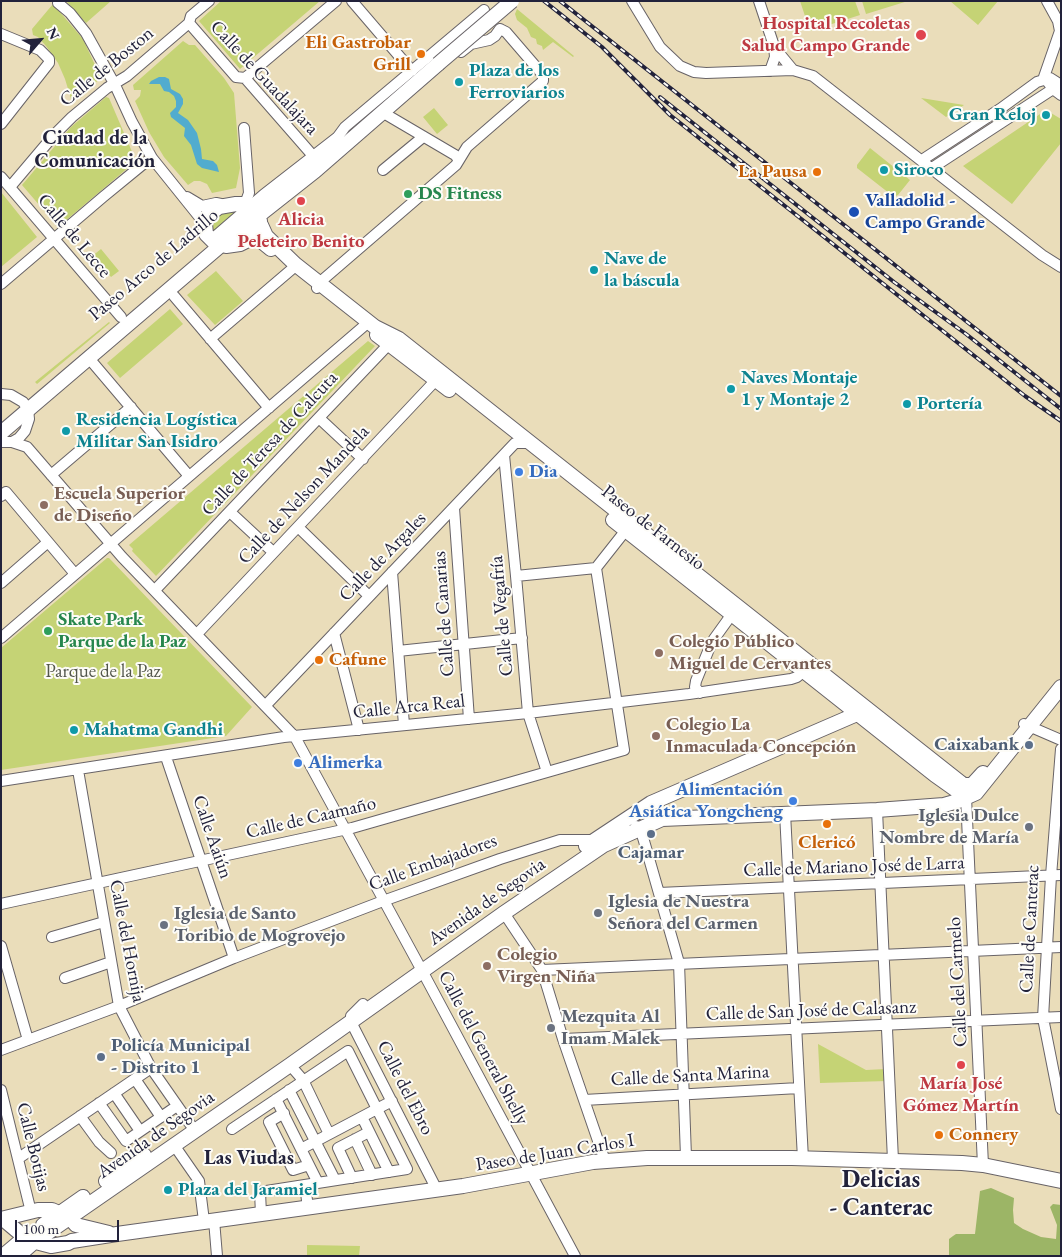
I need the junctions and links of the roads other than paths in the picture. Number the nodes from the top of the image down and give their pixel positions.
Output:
1 (209, 1) edge
2 (336, 1) edge
3 (352, 1) edge
4 (503, 1) edge
5 (512, 1) edge
6 (632, 1) edge
7 (759, 1) edge
8 (1047, 1) edge
9 (58, 3) dead end
10 (484, 10) dead end
11 (189, 22) junction
12 (1, 34) edge
13 (774, 46) junction
14 (437, 61) junction
15 (793, 70) junction
16 (412, 71) junction
17 (770, 71) junction
18 (246, 78) junction
19 (1042, 80) junction
20 (115, 85) junction
21 (1056, 90) edge
22 (387, 116) junction
23 (1, 124) edge
24 (244, 128) dead end
25 (423, 138) junction
26 (334, 142) junction
27 (152, 158) junction
28 (459, 160) junction
29 (922, 160) junction
30 (315, 164) junction
31 (936, 167) junction
32 (383, 170) dead end
33 (1, 177) edge
34 (10, 187) junction
35 (178, 190) junction
36 (226, 205) junction
37 (254, 213) junction
38 (205, 224) junction
39 (250, 238) junction
40 (54, 239) junction
41 (216, 243) junction
42 (1061, 260) edge
43 (1061, 266) edge
44 (292, 269) junction
45 (1, 284) edge
46 (318, 286) junction
47 (174, 296) dead end
48 (121, 317) junction
49 (364, 326) junction
50 (210, 339) junction
51 (389, 344) junction
52 (93, 363) dead end
53 (436, 380) junction
54 (1, 394) edge
55 (25, 405) junction
56 (131, 407) junction
57 (269, 408) junction
58 (319, 418) junction
59 (1, 419) edge
60 (26, 432) junction
61 (5, 439) edge
62 (515, 443) junction
63 (530, 443) junction
64 (26, 447) junction
65 (504, 455) junction
66 (363, 459) junction
67 (51, 475) junction
68 (189, 476) junction
69 (1, 496) edge
70 (454, 508) junction
71 (230, 512) junction
72 (298, 527) junction
73 (626, 530) junction
74 (48, 542) junction
75 (111, 544) junction
76 (273, 552) junction
77 (596, 568) junction
78 (392, 572) junction
79 (75, 574) junction
80 (516, 576) junction
81 (1, 583) edge
82 (155, 590) junction
83 (369, 596) junction
84 (732, 614) junction
85 (334, 633) junction
86 (197, 634) junction
87 (1, 638) edge
88 (522, 638) junction
89 (463, 645) junction
90 (398, 651) junction
91 (801, 656) junction
92 (804, 671) junction
93 (1061, 677) edge
94 (1061, 687) edge
95 (700, 693) junction
96 (617, 703) junction
97 (265, 706) junction
98 (528, 713) junction
99 (857, 714) junction
100 (874, 715) junction
101 (469, 718) junction
102 (404, 725) junction
103 (1026, 725) junction
104 (359, 730) junction
105 (294, 738) junction
106 (270, 739) junction
107 (1061, 740) edge
108 (1061, 749) edge
109 (166, 756) junction
110 (78, 770) junction
111 (547, 772) junction
112 (1, 782) edge
113 (961, 783) junction
114 (966, 797) junction
115 (651, 803) junction
116 (877, 810) junction
117 (785, 813) junction
118 (658, 820) junction
119 (624, 821) junction
120 (640, 828) junction
121 (344, 830) junction
122 (596, 840) junction
123 (202, 861) junction
124 (1056, 876) edge
125 (970, 880) junction
126 (881, 883) junction
127 (98, 884) junction
128 (790, 888) junction
129 (659, 893) junction
130 (383, 901) junction
131 (1, 904) edge
132 (504, 913) junction
133 (104, 922) junction
134 (52, 937) dead end
135 (1, 946) edge
136 (1061, 947) edge
137 (1046, 948) junction
138 (973, 952) junction
139 (884, 956) junction
140 (234, 958) junction
141 (793, 959) junction
142 (111, 962) junction
143 (679, 963) junction
144 (420, 967) junction
145 (542, 970) junction
146 (66, 978) dead end
147 (362, 1004) junction
148 (119, 1006) junction
149 (1061, 1017) edge
150 (1043, 1018) junction
151 (351, 1022) junction
152 (978, 1022) junction
153 (888, 1025) junction
154 (797, 1029) junction
155 (682, 1034) junction
156 (563, 1039) junction
157 (28, 1040) junction
158 (1, 1050) edge
159 (290, 1065) junction
160 (151, 1068) junction
161 (135, 1079) junction
162 (303, 1080) junction
163 (1058, 1086) edge
164 (799, 1088) junction
165 (1, 1090) edge
166 (290, 1090) junction
167 (114, 1094) junction
168 (685, 1094) junction
169 (276, 1099) junction
170 (584, 1100) junction
171 (392, 1101) junction
172 (99, 1103) junction
173 (177, 1106) junction
174 (378, 1109) junction
175 (1061, 1109) edge
176 (284, 1113) junction
177 (80, 1116) junction
178 (161, 1117) junction
179 (362, 1117) junction
180 (192, 1127) junction
181 (232, 1129) dead end
182 (140, 1131) junction
183 (369, 1132) junction
184 (329, 1134) junction
185 (355, 1139) junction
186 (315, 1142) junction
187 (174, 1145) junction
188 (302, 1149) junction
189 (112, 1153) dead end
190 (686, 1157) junction
191 (19, 1158) junction
192 (803, 1158) junction
193 (893, 1160) junction
194 (605, 1161) junction
195 (309, 1165) junction
196 (983, 1165) junction
197 (389, 1172) junction
198 (530, 1173) junction
199 (372, 1174) junction
200 (352, 1178) junction
201 (335, 1180) junction
202 (1061, 1181) edge
203 (318, 1183) junction
204 (305, 1185) junction
205 (437, 1190) junction
206 (90, 1203) junction
207 (308, 1208) junction
208 (29, 1213) junction
209 (261, 1214) junction
210 (69, 1219) junction
211 (4, 1221) edge
212 (209, 1221) junction
213 (97, 1231) junction
214 (117, 1234) junction
215 (26, 1238) junction
216 (66, 1243) junction
217 (10, 1254) edge
218 (39, 1256) edge
219 (217, 1256) edge
220 (575, 1256) edge

1 - 11 street, Calle de Boston
2 - 18 street
3 - 16 street
4 - 14 main road, Paseo Arco de Ladrillo
5 - 14 main road, Paseo Arco de Ladrillo, bridge
6 - 17 street
7 - 13 street
8 - 19 street
9 - 20 street
10 - 16 street, Paseo Arco de Ladrillo
11 - 18 street, Calle de Guadalajara
11 - 20 street, Calle de Boston
12 - 23 street
13 - 15 street
13 - 17 street
14 - 26 main road, Paseo Arco de Ladrillo
14 - 30 main road, Paseo Arco de Ladrillo
15 - 17 street
15 - 29 street
16 - 26 street, Paseo Arco de Ladrillo
18 - 30 street, Calle de Guadalajara
19 - 21 street
19 - 29 street
20 - 27 street
20 - 34 street, Calle de Boston
21 - 31 street
22 - 25 street
22 - 28 street
22 - 30 street, Paseo Arco de Ladrillo
24 - 37 street, Paseo Arco de Ladrillo
25 - 28 street
25 - 32 street
26 - 30 main road, Paseo Arco de Ladrillo
27 - 35 street
27 - 40 street
28 - 46 street
29 - 31 street
30 - 37 main road, Paseo Arco de Ladrillo
31 - 42 street
31 - 43 street
33 - 34 street, Calle de Lecce
34 - 40 street, Calle de Lecce
35 - 36 street
35 - 38 street
36 - 37 main road
36 - 38 main road
37 - 39 main road
37 - 41 main road, Paseo Arco de Ladrillo
37 - 46 main road, Paseo de Farnesio
38 - 41 main road
39 - 41 main road
39 - 44 main road, Paseo de Farnesio
40 - 45 street
40 - 48 street, Calle de Lecce
41 - 48 main road, Paseo Arco de Ladrillo
41 - 55 main road, Paseo Arco de Ladrillo
44 - 46 main road, Paseo de Farnesio
44 - 50 street
46 - 49 main road, Paseo de Farnesio
46 - 63 main road, Paseo de Farnesio
47 - 50 street
48 - 55 main road, Paseo Arco de Ladrillo
49 - 51 main road, Paseo de Farnesio
49 - 57 street
50 - 57 street
51 - 53 main road, Paseo de Farnesio
51 - 58 street, Calle de Teresa de Calcuta
52 - 56 street
53 - 62 main road, Paseo de Farnesio
53 - 66 street, Calle de Nelson Mandela
54 - 55 street
55 - 59 main road, Paseo Arco de Ladrillo
55 - 60 street
55 - 61 main road, Paseo Arco de Ladrillo
56 - 67 street
56 - 68 street
57 - 68 street
58 - 66 street
58 - 71 street, Calle de Teresa de Calcuta
60 - 61 street
60 - 64 street
61 - 64 street, Calle del General Shelly
62 - 63 street
62 - 65 street, Calle de Argales
62 - 73 main road, Paseo de Farnesio
63 - 91 main road, Paseo de Farnesio
64 - 67 street, Calle del General Shelly
65 - 70 street, Calle de Argales
65 - 80 street, Calle de Vegafría
66 - 72 street, Calle de Nelson Mandela
67 - 75 street, Calle del General Shelly
68 - 75 street
69 - 74 street
70 - 78 street, Calle de Argales
70 - 89 street, Calle de Canarias
71 - 76 street
71 - 82 street, Calle de Teresa de Calcuta
72 - 76 street, Calle de Nelson Mandela
72 - 83 street
73 - 77 street
73 - 84 main road, Paseo de Farnesio
74 - 79 street
74 - 81 street
75 - 79 street
75 - 82 street, Calle del General Shelly
76 - 86 street, Calle de Nelson Mandela
77 - 80 street
77 - 96 street
78 - 83 street, Calle de Argales
78 - 90 street
79 - 87 street
80 - 88 street, Calle de Vegafría
82 - 86 street, Calle del General Shelly
83 - 85 street, Calle de Argales
84 - 92 main road, Paseo de Farnesio
84 - 95 street
85 - 97 street, Calle de Argales
85 - 104 street
86 - 97 street, Calle del General Shelly
88 - 89 street
88 - 98 street, Calle de Vegafría
89 - 90 street
89 - 101 street, Calle de Canarias
90 - 102 street
91 - 92 street
91 - 100 main road, Paseo de Farnesio
92 - 95 street, Calle Arca Real
92 - 99 main road, Paseo de Farnesio
93 - 103 main road, Avenida de Segovia
94 - 103 main road, Avenida de Segovia
95 - 96 street, Calle Arca Real
96 - 98 street, Calle Arca Real
96 - 111 street, Calle de Caamaño
97 - 105 street, Calle del General Shelly
97 - 106 street, Calle del General Shelly
98 - 101 street, Calle Arca Real
98 - 111 street, Calle de Vegafría
99 - 100 main road
99 - 114 main road, Paseo de Farnesio
99 - 115 main road
100 - 113 main road, Paseo de Farnesio
101 - 102 street, Calle Arca Real
102 - 104 street, Calle Arca Real
103 - 107 street
103 - 113 main road, Avenida de Segovia
103 - 114 main road, Avenida de Segovia
104 - 105 street, Calle Arca Real
105 - 106 street, Calle Arca Real
105 - 121 street, Calle del General Shelly
106 - 109 street, Calle Arca Real
108 - 124 street, Calle de Canterac
109 - 110 street, Calle Arca Real
109 - 123 street, Calle Aaiún
110 - 112 street, Calle Arca Real
110 - 127 street, Calle del Hornija
111 - 121 street, Calle de Caamaño
113 - 114 main road
114 - 116 main road, Avenida de Segovia
114 - 125 street, Calle del Carmelo
115 - 118 main road
115 - 119 main road
116 - 117 main road, Avenida de Segovia
116 - 126 street
117 - 118 main road, Avenida de Segovia
117 - 128 street
118 - 120 main road, Avenida de Segovia
119 - 120 street
119 - 122 main road
120 - 129 street
120 - 132 main road, Avenida de Segovia
121 - 123 street, Calle de Caamaño
121 - 130 street, Calle del General Shelly
122 - 130 street, Calle Embajadores
122 - 144 main road, Avenida de Segovia
123 - 127 street, Calle de Caamaño
123 - 140 street, Calle Aaiún
124 - 125 street, Calle de Mariano José de Larra
124 - 137 street, Calle de Canterac
125 - 126 street, Calle de Mariano José de Larra
125 - 138 street, Calle del Carmelo
126 - 128 street, Calle de Mariano José de Larra
126 - 139 street
127 - 131 street, Calle de Caamaño
127 - 133 street, Calle del Hornija
128 - 129 street, Calle de Mariano José de Larra
128 - 141 street
129 - 143 street
130 - 140 street, Calle Embajadores
130 - 144 street, Calle del General Shelly
132 - 144 main road, Avenida de Segovia
132 - 145 street
133 - 134 street
133 - 142 street, Calle del Hornija
135 - 157 street
136 - 137 street
137 - 138 street
137 - 150 street, Calle de Canterac
138 - 139 street
138 - 152 street, Calle del Carmelo
139 - 141 street
139 - 153 street
140 - 148 street, Calle Embajadores
141 - 143 street
141 - 154 street
142 - 146 street
142 - 148 street, Calle del Hornija
143 - 145 street
143 - 155 street
144 - 147 main road, Avenida de Segovia
144 - 151 main road, Avenida de Segovia
144 - 198 street, Calle del General Shelly
145 - 156 street
147 - 151 street
147 - 180 main road, Avenida de Segovia
148 - 157 street, Calle Embajadores
148 - 160 street, Calle del Hornija
149 - 150 street, Calle de San José de Calasanz
150 - 152 street, Calle de San José de Calasanz
150 - 163 street, Calle de Canterac
151 - 159 main road, Avenida de Segovia
151 - 171 street, Calle del Ebro
152 - 153 street, Calle de San José de Calasanz
152 - 196 street, Calle del Carmelo
153 - 154 street, Calle de San José de Calasanz
153 - 193 street
154 - 155 street, Calle de San José de Calasanz
154 - 164 street
155 - 156 street, Calle de San José de Calasanz
155 - 168 street
156 - 170 street
157 - 158 street, Calle Embajadores
159 - 162 street
159 - 180 main road, Avenida de Segovia
160 - 161 street
160 - 173 street, Calle del Hornija
161 - 167 street
161 - 178 street
162 - 166 street
162 - 174 street
162 - 184 street
163 - 175 street, Calle de Canterac
164 - 168 street, Calle de Santa Marina
164 - 192 street
165 - 191 street, Calle Botijas
166 - 169 street
166 - 186 street
167 - 172 street
167 - 182 street
168 - 170 street, Calle de Santa Marina
168 - 190 street
169 - 176 street
169 - 181 street
170 - 194 street
171 - 174 street
171 - 205 street, Calle del Ebro
172 - 177 street
172 - 182 street
173 - 178 street
173 - 180 street, Calle del Hornija
174 - 179 street
174 - 197 street
176 - 188 street
176 - 195 street
177 - 189 street
177 - 191 street
178 - 182 street
179 - 183 street
179 - 184 street
180 - 187 main road, Avenida de Segovia
180 - 210 main road, Avenida de Segovia
183 - 185 street
183 - 197 street
184 - 186 street
185 - 199 street
185 - 200 street
186 - 188 street
186 - 201 street
187 - 206 main road, Avenida de Segovia
187 - 212 street
188 - 195 street
190 - 192 main road, Paseo de Juan Carlos I
190 - 194 main road, Paseo de Juan Carlos I
191 - 208 street, Calle Botijas
192 - 193 main road, Paseo de Juan Carlos I
193 - 196 main road, Paseo de Juan Carlos I
194 - 198 main road, Paseo de Juan Carlos I
195 - 203 street
196 - 202 main road, Paseo de Juan Carlos I
197 - 199 street
198 - 205 main road, Paseo de Juan Carlos I
198 - 220 street, Calle del General Shelly
199 - 200 street
200 - 201 street
201 - 203 street
203 - 204 street
204 - 207 street
204 - 209 street
205 - 207 main road, Paseo de Juan Carlos I
206 - 210 main road, Avenida de Segovia
206 - 213 main road, Avenida de Segovia
207 - 209 main road, Paseo de Juan Carlos I
208 - 210 main road, Paseo de Juan Carlos I
208 - 211 main road, Paseo de Juan Carlos I
208 - 215 main road
209 - 212 main road, Paseo de Juan Carlos I
210 - 213 main road, Paseo de Juan Carlos I
210 - 215 main road
210 - 216 main road
211 - 215 main road, Paseo de Juan Carlos I
211 - 217 main road
212 - 214 main road, Paseo de Juan Carlos I
212 - 219 street
213 - 214 main road, Paseo de Juan Carlos I
214 - 216 main road, Paseo de Juan Carlos I
215 - 216 main road, Paseo de Juan Carlos I
215 - 217 main road
216 - 218 main road

